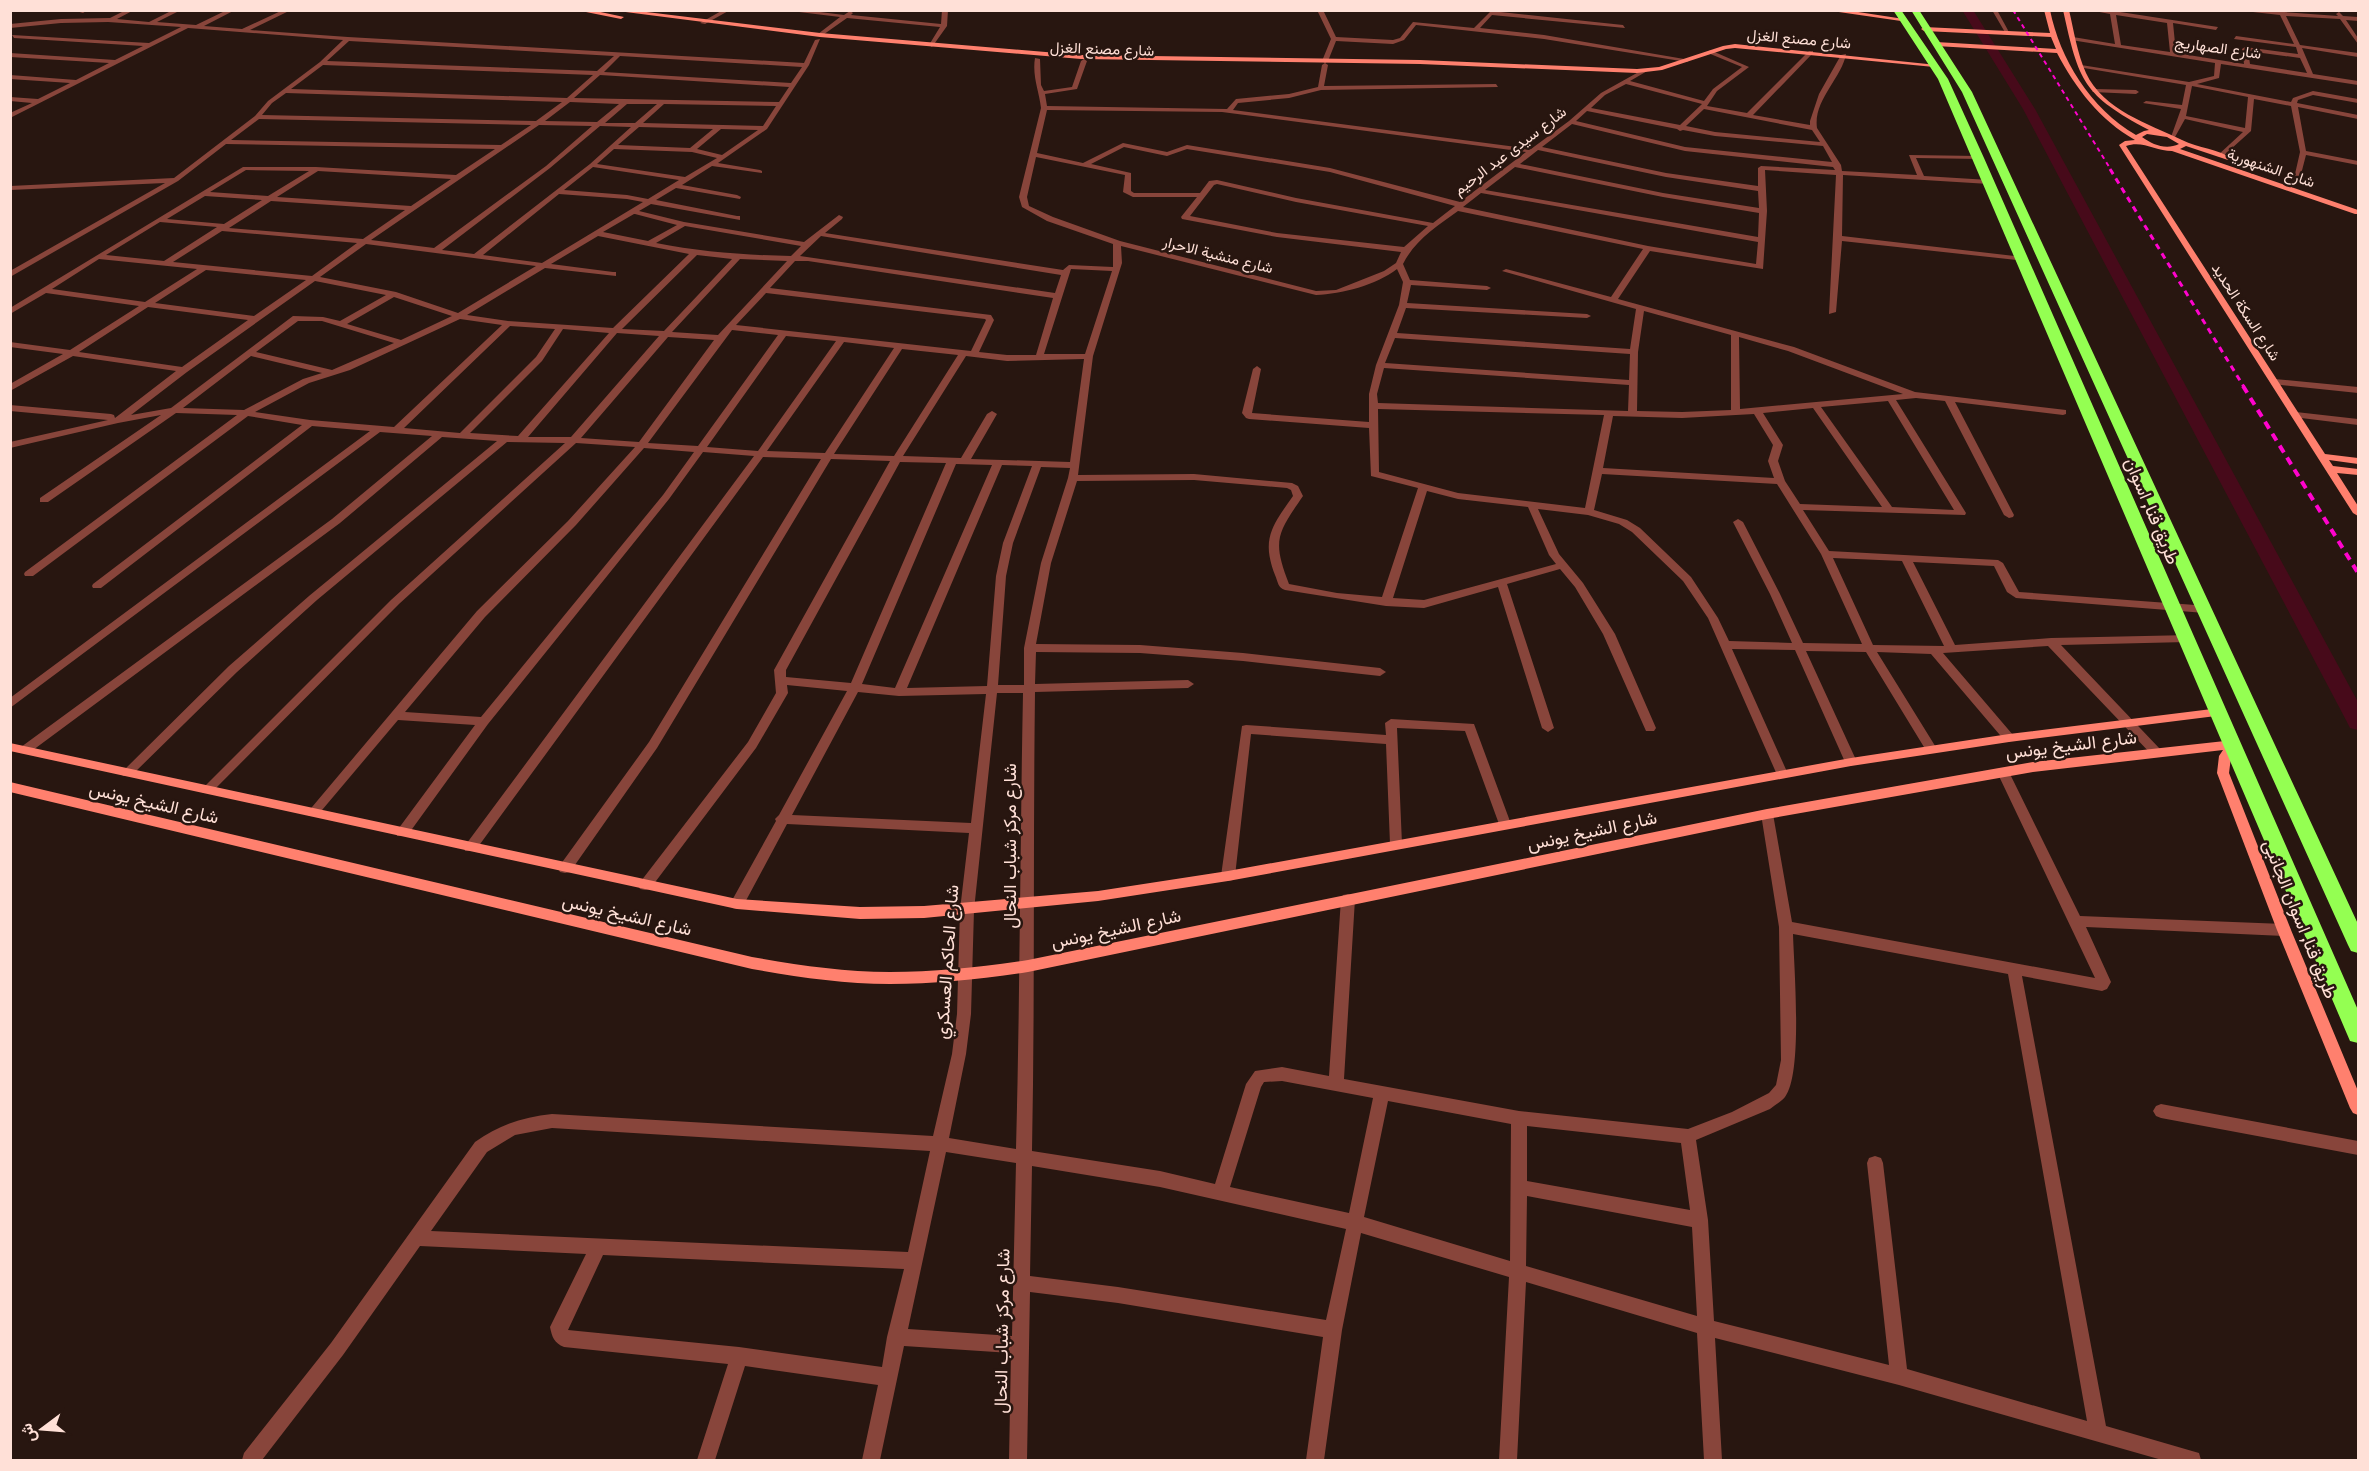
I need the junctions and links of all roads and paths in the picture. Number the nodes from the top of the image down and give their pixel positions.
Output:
1 (75, 10) edge
2 (132, 10) edge
3 (179, 10) edge
4 (233, 10) edge
5 (289, 10) edge
6 (578, 10) edge
7 (612, 10) edge
8 (728, 10) edge
9 (853, 10) edge
10 (945, 10) edge
11 (1320, 10) edge
12 (1827, 10) edge
13 (1915, 10) edge
14 (1994, 10) edge
15 (2047, 10) edge
16 (2066, 10) edge
17 (2091, 10) edge
18 (2237, 10) edge
19 (2337, 10) edge
20 (83, 11) edge
21 (624, 11) edge
22 (2099, 11) edge
23 (2256, 11) edge
24 (802, 12) dead end
25 (2282, 12) edge
26 (2113, 13) junction
27 (846, 15) junction
28 (1899, 15) edge
29 (2343, 18) junction
30 (2358, 19) edge
31 (108, 20) junction
32 (1568, 20) junction
33 (62, 21) junction
34 (2170, 22) junction
35 (703, 23) junction
36 (150, 24) junction
37 (10, 26) edge
38 (944, 26) junction
39 (186, 27) junction
40 (1623, 27) dead end
41 (196, 28) junction
42 (2216, 28) dead end
43 (1476, 29) junction
44 (1924, 29) junction
45 (243, 31) junction
46 (2008, 33) junction
47 (2055, 35) junction
48 (14, 36) dead end
49 (819, 38) junction
50 (2236, 38) dead end
51 (348, 39) junction
52 (1334, 39) junction
53 (2073, 39) junction
54 (1563, 41) junction
55 (2358, 42) edge
56 (1936, 44) junction
57 (149, 45) junction
58 (932, 45) junction
59 (2118, 45) junction
60 (2298, 46) junction
61 (2061, 51) junction
62 (1710, 52) junction
63 (1811, 52) junction
64 (2173, 53) junction
65 (10, 55) edge
66 (618, 55) junction
67 (2358, 55) edge
68 (1844, 56) junction
69 (2302, 56) junction
70 (1038, 57) junction
71 (1687, 60) junction
72 (2218, 60) junction
73 (1084, 61) junction
74 (115, 62) junction
75 (322, 63) junction
76 (1325, 63) junction
77 (2247, 64) junction
78 (806, 65) junction
79 (1934, 65) junction
80 (2081, 67) junction
81 (1646, 70) junction
82 (598, 73) junction
83 (2310, 74) junction
84 (10, 77) edge
85 (76, 82) junction
86 (1626, 82) junction
87 (2358, 83) edge
88 (2189, 84) junction
89 (794, 85) junction
90 (1496, 86) dead end
91 (1321, 88) junction
92 (2095, 90) junction
93 (284, 91) junction
94 (2136, 92) dead end
95 (1041, 93) junction
96 (2251, 96) junction
97 (10, 99) edge
98 (569, 100) junction
99 (38, 101) junction
100 (2358, 101) edge
101 (625, 102) junction
102 (662, 103) junction
103 (2146, 103) dead end
104 (2294, 104) junction
105 (781, 105) junction
106 (1704, 105) junction
107 (2185, 107) junction
108 (1044, 108) junction
109 (1586, 109) junction
110 (1229, 111) junction
111 (10, 116) edge
112 (1748, 116) junction
113 (257, 117) junction
114 (2183, 117) junction
115 (2358, 117) edge
116 (1571, 122) junction
117 (538, 123) junction
118 (599, 126) junction
119 (636, 127) junction
120 (718, 128) junction
121 (765, 128) junction
122 (1814, 128) junction
123 (1680, 129) junction
124 (2248, 130) junction
125 (2159, 133) junction
126 (2173, 136) junction
127 (2141, 141) junction
128 (224, 142) junction
129 (2184, 142) junction
130 (1824, 144) junction
131 (503, 147) junction
132 (613, 147) junction
133 (1534, 149) junction
134 (2174, 149) junction
135 (692, 150) junction
136 (2303, 152) junction
137 (1034, 155) junction
138 (2220, 156) junction
139 (723, 157) junction
140 (1979, 158) junction
141 (2358, 163) edge
142 (711, 164) junction
143 (1086, 164) junction
144 (592, 165) junction
145 (1514, 165) junction
146 (1838, 165) junction
147 (316, 169) junction
148 (760, 172) dead end
149 (1840, 174) junction
150 (457, 177) junction
151 (1922, 178) junction
152 (686, 179) junction
153 (176, 180) junction
154 (1989, 182) junction
155 (2295, 182) junction
156 (675, 186) junction
157 (10, 188) edge
158 (1762, 189) junction
159 (1479, 191) junction
160 (557, 192) junction
161 (205, 194) junction
162 (1202, 195) junction
163 (737, 197) dead end
164 (271, 198) junction
165 (652, 201) junction
166 (2358, 204) edge
167 (1458, 206) junction
168 (412, 208) junction
169 (1763, 210) junction
170 (635, 212) junction
171 (2358, 212) edge
172 (839, 217) dead end
173 (737, 218) dead end
174 (158, 220) junction
175 (684, 224) junction
176 (1434, 225) junction
177 (223, 228) junction
178 (596, 233) junction
179 (820, 234) junction
180 (1838, 238) junction
181 (1761, 240) junction
182 (366, 242) junction
183 (650, 243) junction
184 (1117, 243) junction
185 (806, 246) junction
186 (1648, 248) junction
187 (1406, 250) junction
188 (434, 252) junction
189 (695, 252) junction
190 (98, 257) junction
191 (738, 257) junction
192 (797, 257) junction
193 (475, 258) junction
194 (2023, 259) junction
195 (166, 263) junction
196 (1399, 264) junction
197 (543, 265) junction
198 (205, 267) junction
199 (1115, 269) junction
200 (1506, 271) dead end
201 (1065, 273) junction
202 (10, 274) edge
203 (613, 274) dead end
204 (313, 278) junction
205 (1407, 282) junction
206 (1487, 288) dead end
207 (765, 290) junction
208 (46, 291) junction
209 (393, 294) junction
210 (1058, 296) junction
211 (1613, 301) junction
212 (149, 304) junction
213 (1403, 305) junction
214 (1640, 309) junction
215 (10, 312) edge
216 (1832, 312) dead end
217 (459, 316) junction
218 (1587, 316) dead end
219 (256, 319) junction
220 (508, 323) junction
221 (341, 324) junction
222 (731, 327) junction
223 (560, 328) junction
224 (614, 332) junction
225 (783, 334) junction
226 (1735, 334) junction
227 (665, 335) junction
228 (1391, 335) junction
229 (720, 338) junction
230 (841, 340) junction
231 (399, 342) junction
232 (10, 344) edge
233 (900, 346) junction
234 (969, 352) junction
235 (1634, 352) junction
236 (249, 353) junction
237 (70, 354) junction
238 (1040, 355) junction
239 (1089, 356) junction
240 (1380, 365) junction
241 (1257, 369) dead end
242 (184, 370) junction
243 (334, 373) junction
244 (2275, 382) junction
245 (1633, 383) junction
246 (10, 388) edge
247 (2358, 390) edge
248 (1916, 395) junction
249 (1890, 398) junction
250 (1948, 398) junction
251 (1372, 406) junction
252 (1816, 406) junction
253 (10, 408) edge
254 (174, 410) junction
255 (1757, 411) junction
256 (2063, 412) dead end
257 (246, 413) junction
258 (1736, 413) junction
259 (992, 414) dead end
260 (1609, 414) junction
261 (1632, 415) junction
262 (2296, 415) junction
263 (120, 419) junction
264 (2358, 422) edge
265 (310, 423) junction
266 (1372, 425) junction
267 (378, 429) junction
268 (396, 429) junction
269 (440, 434) junction
270 (462, 436) junction
271 (505, 439) junction
272 (521, 439) junction
273 (574, 440) junction
274 (10, 445) edge
275 (641, 446) junction
276 (699, 450) junction
277 (761, 454) junction
278 (828, 456) junction
279 (2322, 456) junction
280 (896, 460) junction
281 (2358, 461) edge
282 (952, 462) junction
283 (964, 462) junction
284 (998, 462) junction
285 (1038, 463) junction
286 (2330, 469) junction
287 (1600, 471) junction
288 (1074, 472) junction
289 (2358, 472) edge
290 (1780, 482) junction
291 (1423, 488) junction
292 (44, 500) dead end
293 (1532, 506) junction
294 (1797, 507) junction
295 (1889, 510) junction
296 (1589, 512) junction
297 (2358, 513) edge
298 (2009, 515) dead end
299 (1738, 522) dead end
300 (1826, 554) junction
301 (1905, 557) junction
302 (2152, 559) junction
303 (2184, 562) junction
304 (1563, 565) junction
305 (28, 574) dead end
306 (1501, 581) junction
307 (97, 586) dead end
308 (2170, 601) junction
309 (1386, 602) junction
310 (2203, 604) junction
311 (2187, 638) junction
312 (2051, 642) junction
313 (1725, 645) junction
314 (1030, 648) junction
315 (1800, 648) junction
316 (1951, 649) junction
317 (1870, 650) junction
318 (1934, 650) junction
319 (1380, 672) dead end
320 (780, 680) junction
321 (1188, 684) dead end
322 (855, 687) junction
323 (1029, 689) junction
324 (992, 690) junction
325 (899, 692) junction
326 (10, 704) edge
327 (2220, 712) junction
328 (398, 716) junction
329 (484, 721) junction
330 (2127, 722) junction
331 (1548, 728) dead end
332 (1650, 728) dead end
333 (2009, 738) junction
334 (1392, 740) junction
335 (2234, 744) junction
336 (10, 747) edge
337 (1930, 749) junction
338 (25, 750) junction
339 (2156, 752) junction
340 (1851, 762) junction
341 (2002, 772) junction
342 (127, 773) junction
343 (1782, 774) junction
344 (10, 788) edge
345 (207, 790) junction
346 (314, 813) junction
347 (1767, 814) junction
348 (782, 819) junction
349 (1504, 824) junction
350 (976, 828) junction
351 (402, 832) junction
352 (1395, 844) junction
353 (470, 847) junction
354 (565, 868) junction
355 (1228, 876) junction
356 (645, 885) junction
357 (1348, 899) junction
358 (737, 904) junction
359 (1028, 904) junction
360 (967, 910) junction
361 (2076, 921) junction
362 (1786, 927) junction
363 (2284, 930) junction
364 (2358, 945) edge
365 (1028, 966) junction
366 (2014, 970) junction
367 (966, 976) junction
368 (2358, 1034) edge
369 (1336, 1084) junction
370 (1382, 1093) junction
371 (2358, 1108) edge
372 (2161, 1111) dead end
373 (1519, 1118) junction
374 (1688, 1136) junction
375 (941, 1144) junction
376 (2358, 1148) edge
377 (1024, 1156) junction
378 (1875, 1163) dead end
379 (1518, 1186) junction
380 (1220, 1192) junction
381 (1700, 1220) junction
382 (1356, 1223) junction
383 (416, 1238) junction
384 (599, 1246) junction
385 (913, 1261) junction
386 (1518, 1272) junction
387 (1022, 1283) junction
388 (1708, 1328) junction
389 (1333, 1330) junction
390 (896, 1337) junction
391 (1020, 1345) junction
392 (739, 1356) junction
393 (1899, 1376) junction
394 (887, 1377) junction
395 (2098, 1433) junction
396 (251, 1461) edge
397 (705, 1461) edge
398 (871, 1461) edge
399 (1018, 1461) edge
400 (1315, 1461) edge
401 (1508, 1461) edge
402 (1713, 1461) edge
403 (2192, 1461) edge

1 - 20 street
2 - 31 street
3 - 36 street
4 - 41 street
5 - 45 street
6 - 49 street, شارع مصنع الغزل
7 - 21 street, شارع مصنع الغزل
8 - 35 street
9 - 27 street
10 - 38 street
11 - 52 street
12 - 28 street
13 - 44 highway, طريق قنا, اسوان
14 - 46 street
15 - 47 street, شارع الشنهورية
16 - 53 street
17 - 22 street
18 - 23 street
19 - 29 street
20 - 33 street
21 - 35 street, شارع مصنع الغزل
22 - 26 street
23 - 25 street
24 - 27 street
25 - 29 street
25 - 60 street
26 - 34 street
26 - 59 street
27 - 38 street
27 - 49 street
28 - 79 highway, طريق قنا, اسوان
29 - 30 street
29 - 55 street
31 - 33 street
31 - 36 street
32 - 40 street
32 - 43 street
32 - 54 street
33 - 37 street
34 - 42 street
34 - 64 street
35 - 49 street, شارع مصنع الغزل
36 - 39 street
38 - 58 street
39 - 41 street
39 - 57 street
41 - 45 street
43 - 52 street
43 - 54 street
44 - 46 street
44 - 56 highway, طريق قنا, اسوان
45 - 51 street
46 - 47 street
47 - 61 street, شارع الشنهورية
48 - 57 street
49 - 58 street, شارع مصنع الغزل
49 - 70 street, شارع مصنع الغزل
49 - 78 street
50 - 60 street
51 - 66 street
51 - 75 street
52 - 76 street
53 - 59 street, شارع الصهاريج
53 - 80 street
54 - 71 street
56 - 61 street
56 - 303 highway, طريق قنا, اسوان
57 - 74 street
58 - 70 street, شارع مصنع الغزل
59 - 64 street, شارع الصهاريج
60 - 67 street
60 - 69 street
61 - 127 street, شارع الشنهورية
62 - 63 street, شارع مصنع الغزل
62 - 71 street, شارع مصنع الغزل
62 - 106 street
63 - 68 street, شارع مصنع الغزل
63 - 112 street
64 - 72 street, شارع الصهاريج
65 - 74 street
66 - 78 street
66 - 82 street
68 - 79 street, شارع مصنع الغزل
68 - 122 street
69 - 77 street
69 - 83 street
70 - 73 street, شارع مصنع الغزل
70 - 76 street, شارع مصنع الغزل
70 - 95 street
71 - 81 street, شارع مصنع الغزل
72 - 77 street, شارع الصهاريج
72 - 88 street
73 - 76 street, شارع مصنع الغزل
73 - 95 street
74 - 85 street
75 - 82 street
75 - 93 street
76 - 81 street, شارع مصنع الغزل
76 - 91 street
77 - 83 street, شارع الصهاريج
78 - 89 street
79 - 140 highway, طريق قنا, اسوان
80 - 88 street
80 - 92 street
81 - 86 street, شارع سيدى عبد الرحيم
82 - 89 street
82 - 98 street
83 - 87 street, شارع الصهاريج
84 - 85 street
85 - 99 street
86 - 106 street
86 - 109 street, شارع سيدى عبد الرحيم
88 - 96 street
88 - 107 street
89 - 105 street
90 - 91 street
91 - 110 street
92 - 94 street
92 - 125 street
93 - 98 street
93 - 113 street
95 - 108 street
96 - 104 street
96 - 124 street
97 - 99 street
98 - 101 street
98 - 117 street
99 - 111 street
100 - 104 street
101 - 102 street
101 - 118 street
102 - 105 street
102 - 119 street
103 - 107 street
104 - 115 street
104 - 136 street
105 - 121 street
106 - 112 street
106 - 123 street
107 - 114 street
108 - 110 street
108 - 137 street
109 - 116 street, شارع سيدى عبد الرحيم
109 - 123 street
110 - 133 street
112 - 122 street
113 - 117 street
113 - 128 street
114 - 124 street
114 - 126 street
116 - 133 street, شارع سيدى عبد الرحيم
116 - 146 street
117 - 118 street
117 - 131 street
118 - 119 street
118 - 188 street
119 - 120 street
119 - 132 street
120 - 121 street
120 - 135 street
121 - 139 street
122 - 130 street
123 - 130 street
124 - 138 street
125 - 126 street, شارع الشنهورية
125 - 127 street
126 - 129 street, شارع الشنهورية
127 - 134 street, شارع الشنهورية
127 - 244 street, شارع السكة الحديد
128 - 131 street
128 - 153 street
129 - 134 street
129 - 138 street, شارع الشنهورية
130 - 146 street
131 - 150 street
132 - 135 street
132 - 144 street
133 - 145 street, شارع سيدى عبد الرحيم
133 - 158 street
134 - 171 street, شارع الشنهورية
135 - 139 street
136 - 141 street
136 - 155 street
137 - 143 street
137 - 184 street, شارع منشية الاحرار
138 - 155 street, شارع الشنهورية
139 - 142 street
140 - 151 street
140 - 154 highway, طريق قنا, اسوان
142 - 148 street
142 - 152 street
143 - 162 street
143 - 167 street
144 - 152 street
144 - 160 street
145 - 159 street, شارع سيدى عبد الرحيم
145 - 169 street
146 - 149 street
147 - 150 street
147 - 161 street
147 - 164 street
149 - 151 street
149 - 158 street
149 - 180 street
150 - 168 street
151 - 154 street
152 - 156 street
153 - 157 street
153 - 202 street
154 - 194 highway, طريق قنا, اسوان
155 - 166 street, شارع الشنهورية
156 - 163 street
156 - 165 street
158 - 169 street
159 - 167 street, شارع سيدى عبد الرحيم
159 - 181 street
160 - 165 street
160 - 193 street
161 - 164 street
161 - 174 street
162 - 176 street
162 - 187 street
164 - 168 street
164 - 177 street
165 - 170 street
165 - 173 street
167 - 176 street, شارع سيدى عبد الرحيم
167 - 186 street
168 - 182 street
169 - 181 street
170 - 175 street
170 - 178 street
172 - 179 street
174 - 177 street
174 - 190 street
175 - 183 street
175 - 185 street
176 - 187 street, شارع سيدى عبد الرحيم
177 - 182 street
177 - 195 street
178 - 183 street
178 - 197 street
179 - 185 street
179 - 201 street
180 - 194 street
180 - 216 street
181 - 186 street
182 - 188 street
182 - 204 street
183 - 189 street
184 - 196 street, شارع منشية الاحرار
184 - 199 street, شارع مركز شباب النحال
185 - 192 street
186 - 211 street
187 - 196 street, شارع سيدى عبد الرحيم
188 - 193 street
189 - 191 street
189 - 224 street
190 - 195 street
190 - 208 street
191 - 192 street
191 - 227 street
192 - 207 street
192 - 210 street
193 - 197 street
194 - 302 highway, طريق قنا, اسوان
195 - 198 street
196 - 205 street
197 - 203 street
197 - 217 street
198 - 204 street
198 - 212 street
199 - 201 street
199 - 239 street, شارع مركز شباب النحال
200 - 211 street
201 - 210 street
204 - 209 street
204 - 219 street
205 - 206 street
205 - 213 street
207 - 222 street
207 - 234 street
208 - 212 street
208 - 215 street
209 - 217 street
209 - 221 street
210 - 238 street
211 - 214 street
212 - 219 street
212 - 237 street
213 - 218 street
213 - 228 street
214 - 226 street
214 - 235 street
217 - 220 street
217 - 231 street
219 - 242 street
220 - 223 street
220 - 268 street
221 - 231 street
221 - 236 street
222 - 225 street
222 - 229 street
223 - 224 street
223 - 270 street
224 - 227 street
224 - 272 street
225 - 230 street
225 - 276 street
226 - 248 street
226 - 258 street
227 - 229 street
227 - 273 street
228 - 235 street
228 - 240 street
229 - 275 street
230 - 233 street
230 - 277 street
231 - 243 street
232 - 237 street
233 - 234 street
233 - 278 street
234 - 238 street
234 - 280 street
235 - 245 street
236 - 243 street
236 - 254 street
237 - 242 street
237 - 246 street
238 - 239 street
239 - 288 street, شارع مركز شباب النحال
240 - 245 street
240 - 251 street
241 - 266 street
242 - 263 street
243 - 257 street
244 - 247 street
244 - 262 street, شارع السكة الحديد
245 - 261 street
248 - 249 street
248 - 250 street
249 - 252 street
249 - 295 street
250 - 256 street
250 - 298 street
251 - 260 street
251 - 266 street
252 - 255 street
252 - 295 street
253 - 263 street
254 - 257 street
254 - 263 street
254 - 292 street
255 - 258 street
255 - 290 street
257 - 265 street
257 - 305 street
258 - 261 street
259 - 283 street
260 - 261 street
260 - 287 street
262 - 264 street
262 - 279 street, شارع السكة الحديد
263 - 274 street
265 - 267 street
265 - 307 street
266 - 291 street
267 - 268 street
267 - 326 street
268 - 269 street
269 - 270 street
269 - 338 street
270 - 271 street
271 - 272 street
271 - 342 street
272 - 273 street
273 - 275 street
273 - 345 street
275 - 276 street
275 - 328 street
276 - 277 street
276 - 329 street
277 - 278 street
277 - 353 street
278 - 280 street
278 - 354 street
279 - 281 street
279 - 286 street, شارع السكة الحديد
280 - 282 street
280 - 320 street
282 - 283 street
282 - 322 street
283 - 284 street
284 - 285 street
284 - 325 street
285 - 288 street
285 - 324 street, شارع الحاكم العسكري
286 - 289 street
286 - 297 street, شارع السكة الحديد
287 - 290 street
287 - 296 street
288 - 309 street
288 - 314 street, شارع مركز شباب النحال
290 - 294 street
291 - 293 street
291 - 309 street
293 - 296 street
293 - 304 street
294 - 295 street
294 - 300 street
296 - 313 street
299 - 315 street
300 - 301 street
300 - 317 street
301 - 308 street
301 - 316 street
302 - 303 highway
302 - 308 highway, طريق قنا, اسوان
303 - 310 highway, طريق قنا, اسوان
304 - 306 street
304 - 332 street
306 - 309 street
306 - 331 street
308 - 310 highway
308 - 311 highway, طريق قنا, اسوان
310 - 364 highway, طريق قنا, اسوان
311 - 312 street
311 - 327 highway, طريق قنا, اسوان
312 - 316 street
312 - 330 street
313 - 315 street
313 - 343 street
314 - 319 street
314 - 323 street, شارع مركز شباب النحال
315 - 317 street
315 - 340 street
316 - 318 street
317 - 318 street
317 - 337 street
318 - 333 street
320 - 322 street
320 - 356 street
321 - 323 street
322 - 325 street
322 - 348 street
323 - 324 street
323 - 359 street, شارع مركز شباب النحال
324 - 325 street
324 - 350 street, شارع الحاكم العسكري
327 - 330 street, شارع الشيخ يونس
327 - 335 highway, طريق قنا, اسوان
328 - 329 street
328 - 346 street
329 - 351 street
330 - 333 street, شارع الشيخ يونس
330 - 339 street
333 - 337 street, شارع الشيخ يونس
334 - 349 street
334 - 352 street
334 - 355 street
335 - 339 street, شارع الشيخ يونس
335 - 363 street, طريق قنا, اسوان الجانبى
335 - 368 highway, طريق قنا, اسوان
336 - 338 street, شارع الشيخ يونس
337 - 340 street, شارع الشيخ يونس
338 - 342 street, شارع الشيخ يونس
339 - 341 street, شارع الشيخ يونس
340 - 343 street, شارع الشيخ يونس
341 - 347 street, شارع الشيخ يونس
341 - 361 street
342 - 345 street, شارع الشيخ يونس
343 - 349 street, شارع الشيخ يونس
344 - 367 street, شارع الشيخ يونس
345 - 346 street, شارع الشيخ يونس
346 - 351 street, شارع الشيخ يونس
347 - 357 street, شارع الشيخ يونس
347 - 362 street
348 - 350 street
348 - 358 street
349 - 352 street, شارع الشيخ يونس
350 - 360 street, شارع الحاكم العسكري
351 - 353 street, شارع الشيخ يونس
352 - 355 street, شارع الشيخ يونس
353 - 354 street, شارع الشيخ يونس
354 - 356 street, شارع الشيخ يونس
355 - 359 street, شارع الشيخ يونس
356 - 358 street, شارع الشيخ يونس
357 - 365 street, شارع الشيخ يونس
357 - 369 street
358 - 360 street, شارع الشيخ يونس
359 - 360 street, شارع الشيخ يونس
359 - 365 street, شارع مركز شباب النحال
360 - 367 street, شارع الحاكم العسكري
361 - 363 street
361 - 366 street
362 - 366 street
362 - 374 street
363 - 371 street, طريق قنا, اسوان الجانبى
365 - 367 street, شارع الشيخ يونس
365 - 377 street, شارع مركز شباب النحال
366 - 395 street
367 - 375 street, شارع الحاكم العسكري
369 - 370 street
369 - 380 street
370 - 373 street
370 - 382 street
372 - 376 street
373 - 374 street
373 - 379 street
374 - 381 street
375 - 377 street
375 - 383 street
375 - 385 street, شارع الحاكم العسكري
377 - 380 street
377 - 387 street, شارع مركز شباب النحال
378 - 393 street
379 - 381 street
379 - 386 street
380 - 382 street
381 - 388 street
382 - 386 street
382 - 389 street
383 - 384 street
383 - 396 street
384 - 385 street
384 - 392 street
385 - 390 street, شارع الحاكم العسكري
386 - 388 street
386 - 401 street
387 - 389 street
387 - 391 street, شارع مركز شباب النحال
388 - 393 street
388 - 402 street
389 - 400 street
390 - 391 street
390 - 394 street, شارع الحاكم العسكري
391 - 399 street, شارع مركز شباب النحال
392 - 394 street
392 - 397 street
393 - 395 street
394 - 398 street, شارع الحاكم العسكري
395 - 403 street

